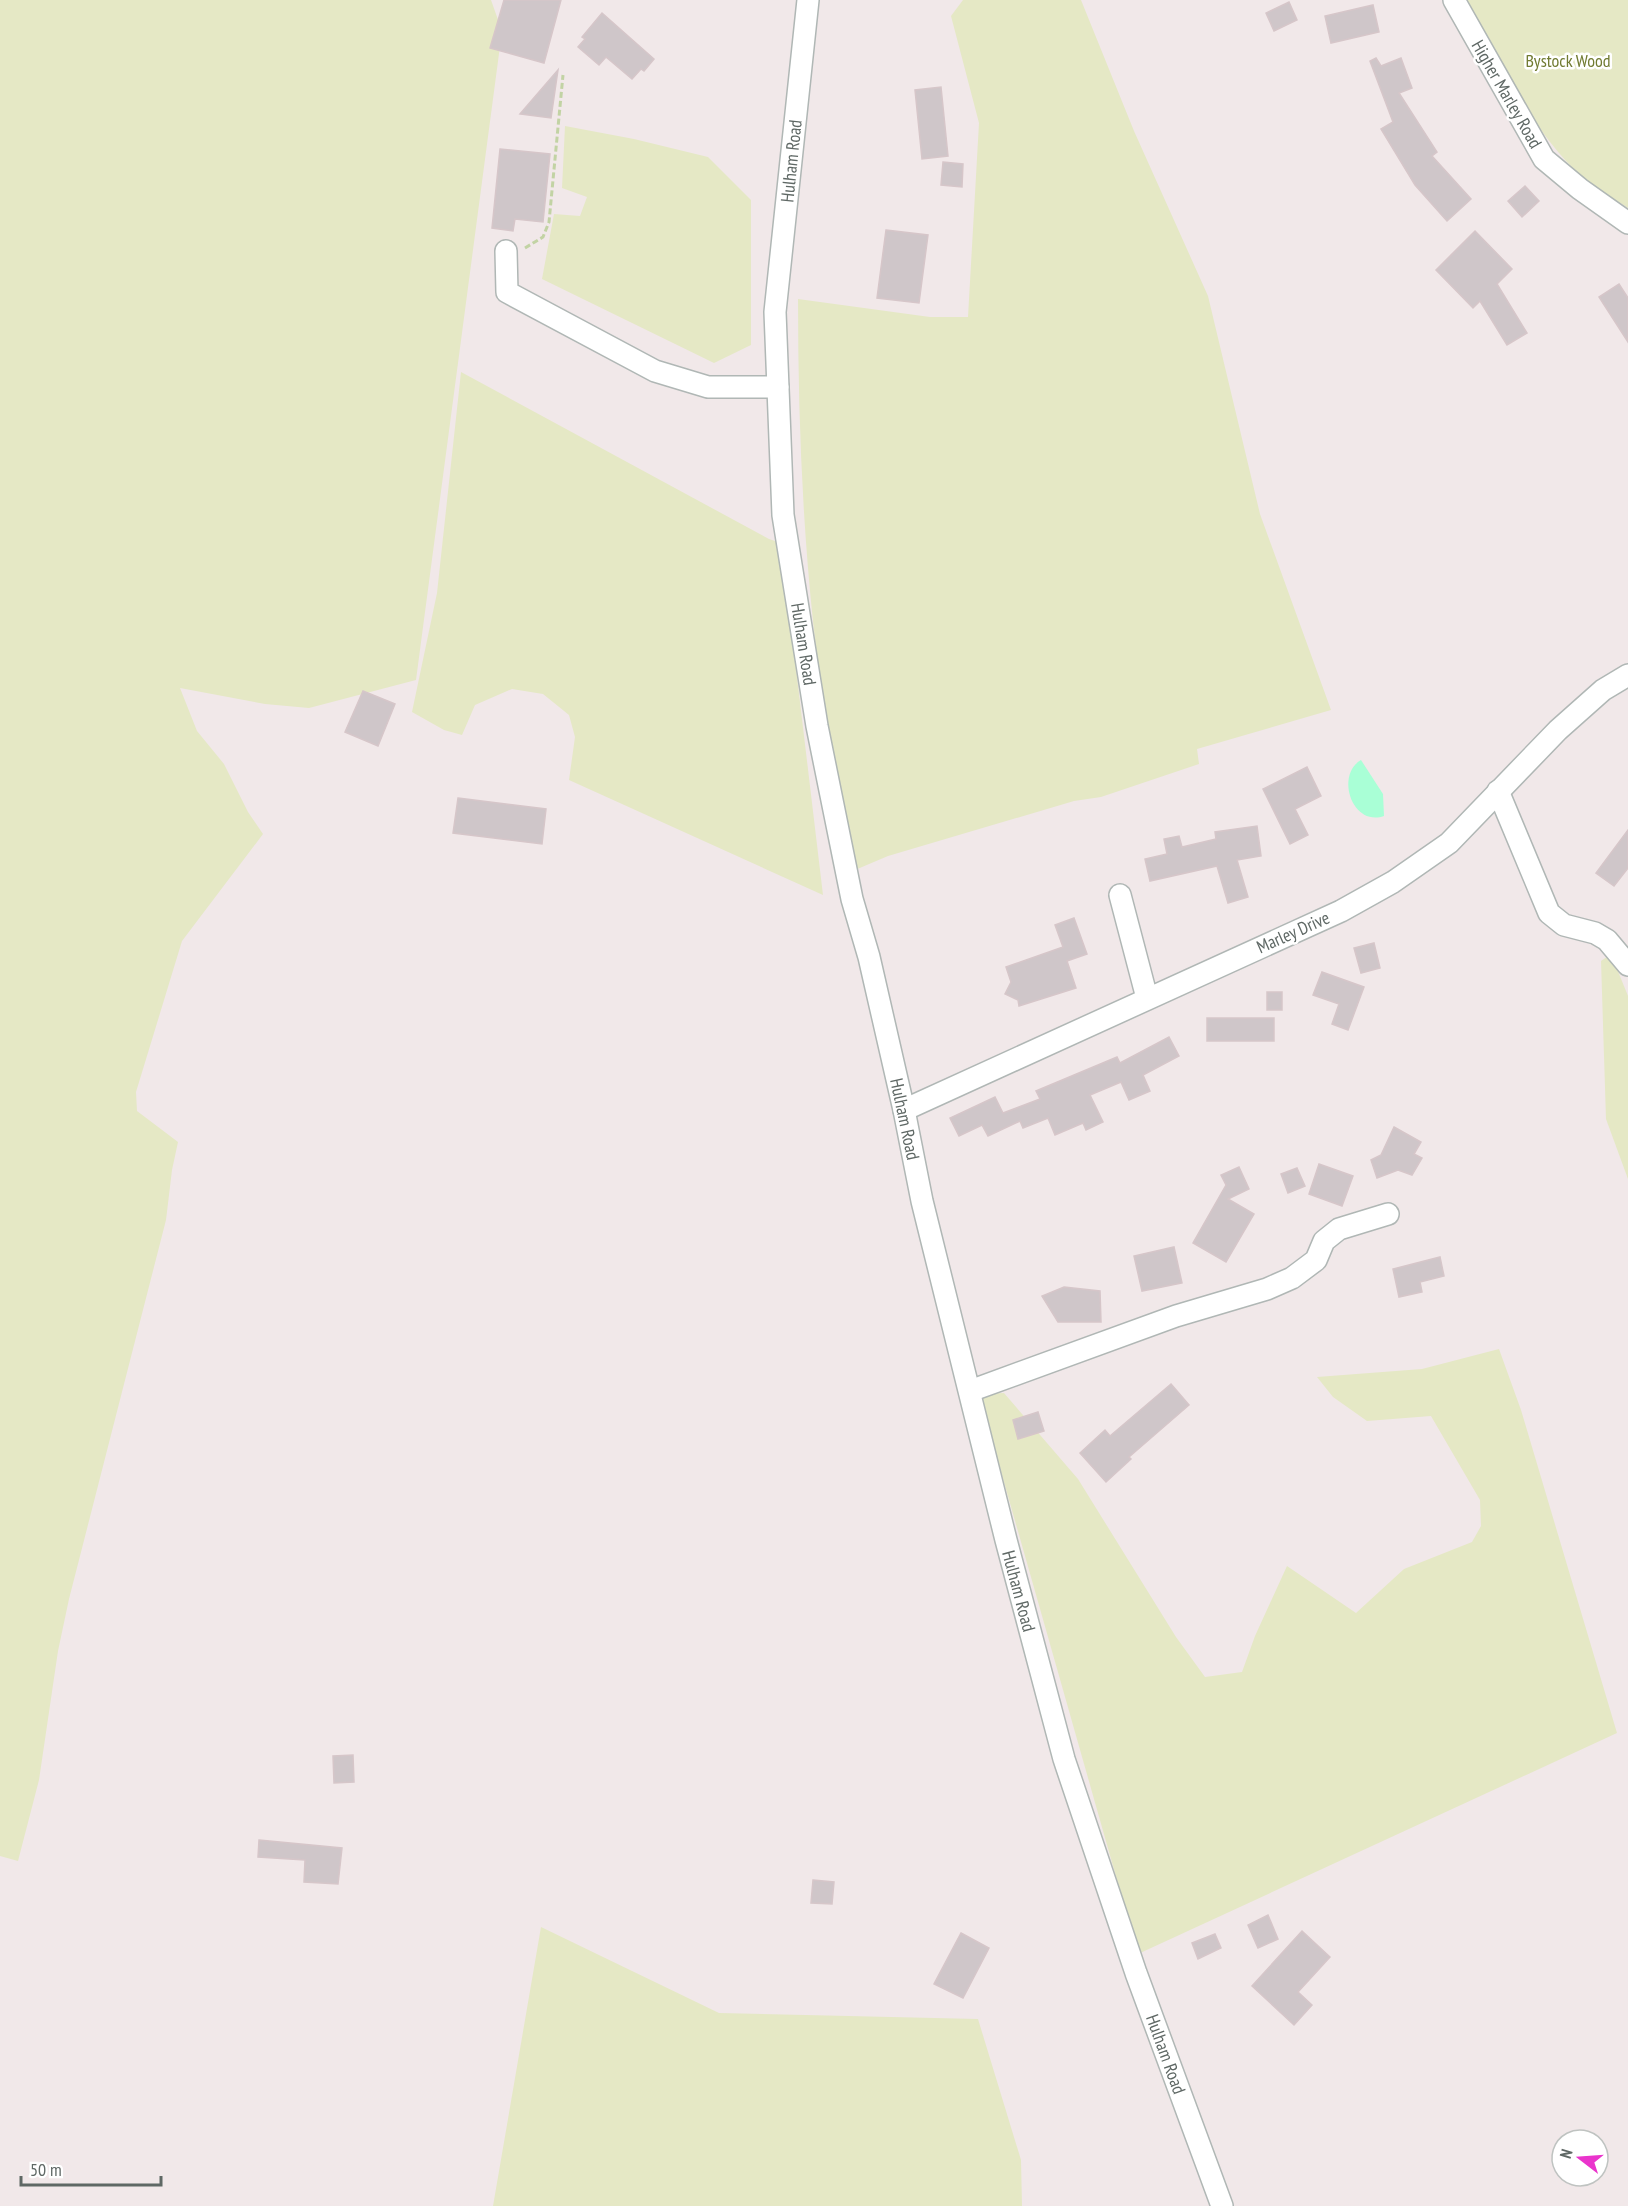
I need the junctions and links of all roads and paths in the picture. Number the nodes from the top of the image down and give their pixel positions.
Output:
1 (808, 0) edge
2 (1454, 0) edge
3 (563, 75) dead end
4 (1628, 223) edge
5 (506, 251) joint
6 (778, 387) junction
7 (1628, 675) edge
8 (1498, 791) junction
9 (1120, 895) dead end
10 (1628, 965) edge
11 (1147, 998) junction
12 (904, 1110) junction
13 (1388, 1214) dead end
14 (970, 1391) junction
15 (1222, 2206) edge

1 - 6 street, Hulham Road
2 - 4 street, Higher Marley Road
3 - 5 path
5 - 6 street
6 - 12 street, Hulham Road
7 - 8 street, Marley Drive
8 - 10 street
8 - 11 street, Marley Drive
9 - 11 street
11 - 12 street, Marley Drive
12 - 14 street, Hulham Road
13 - 14 street
14 - 15 street, Hulham Road

